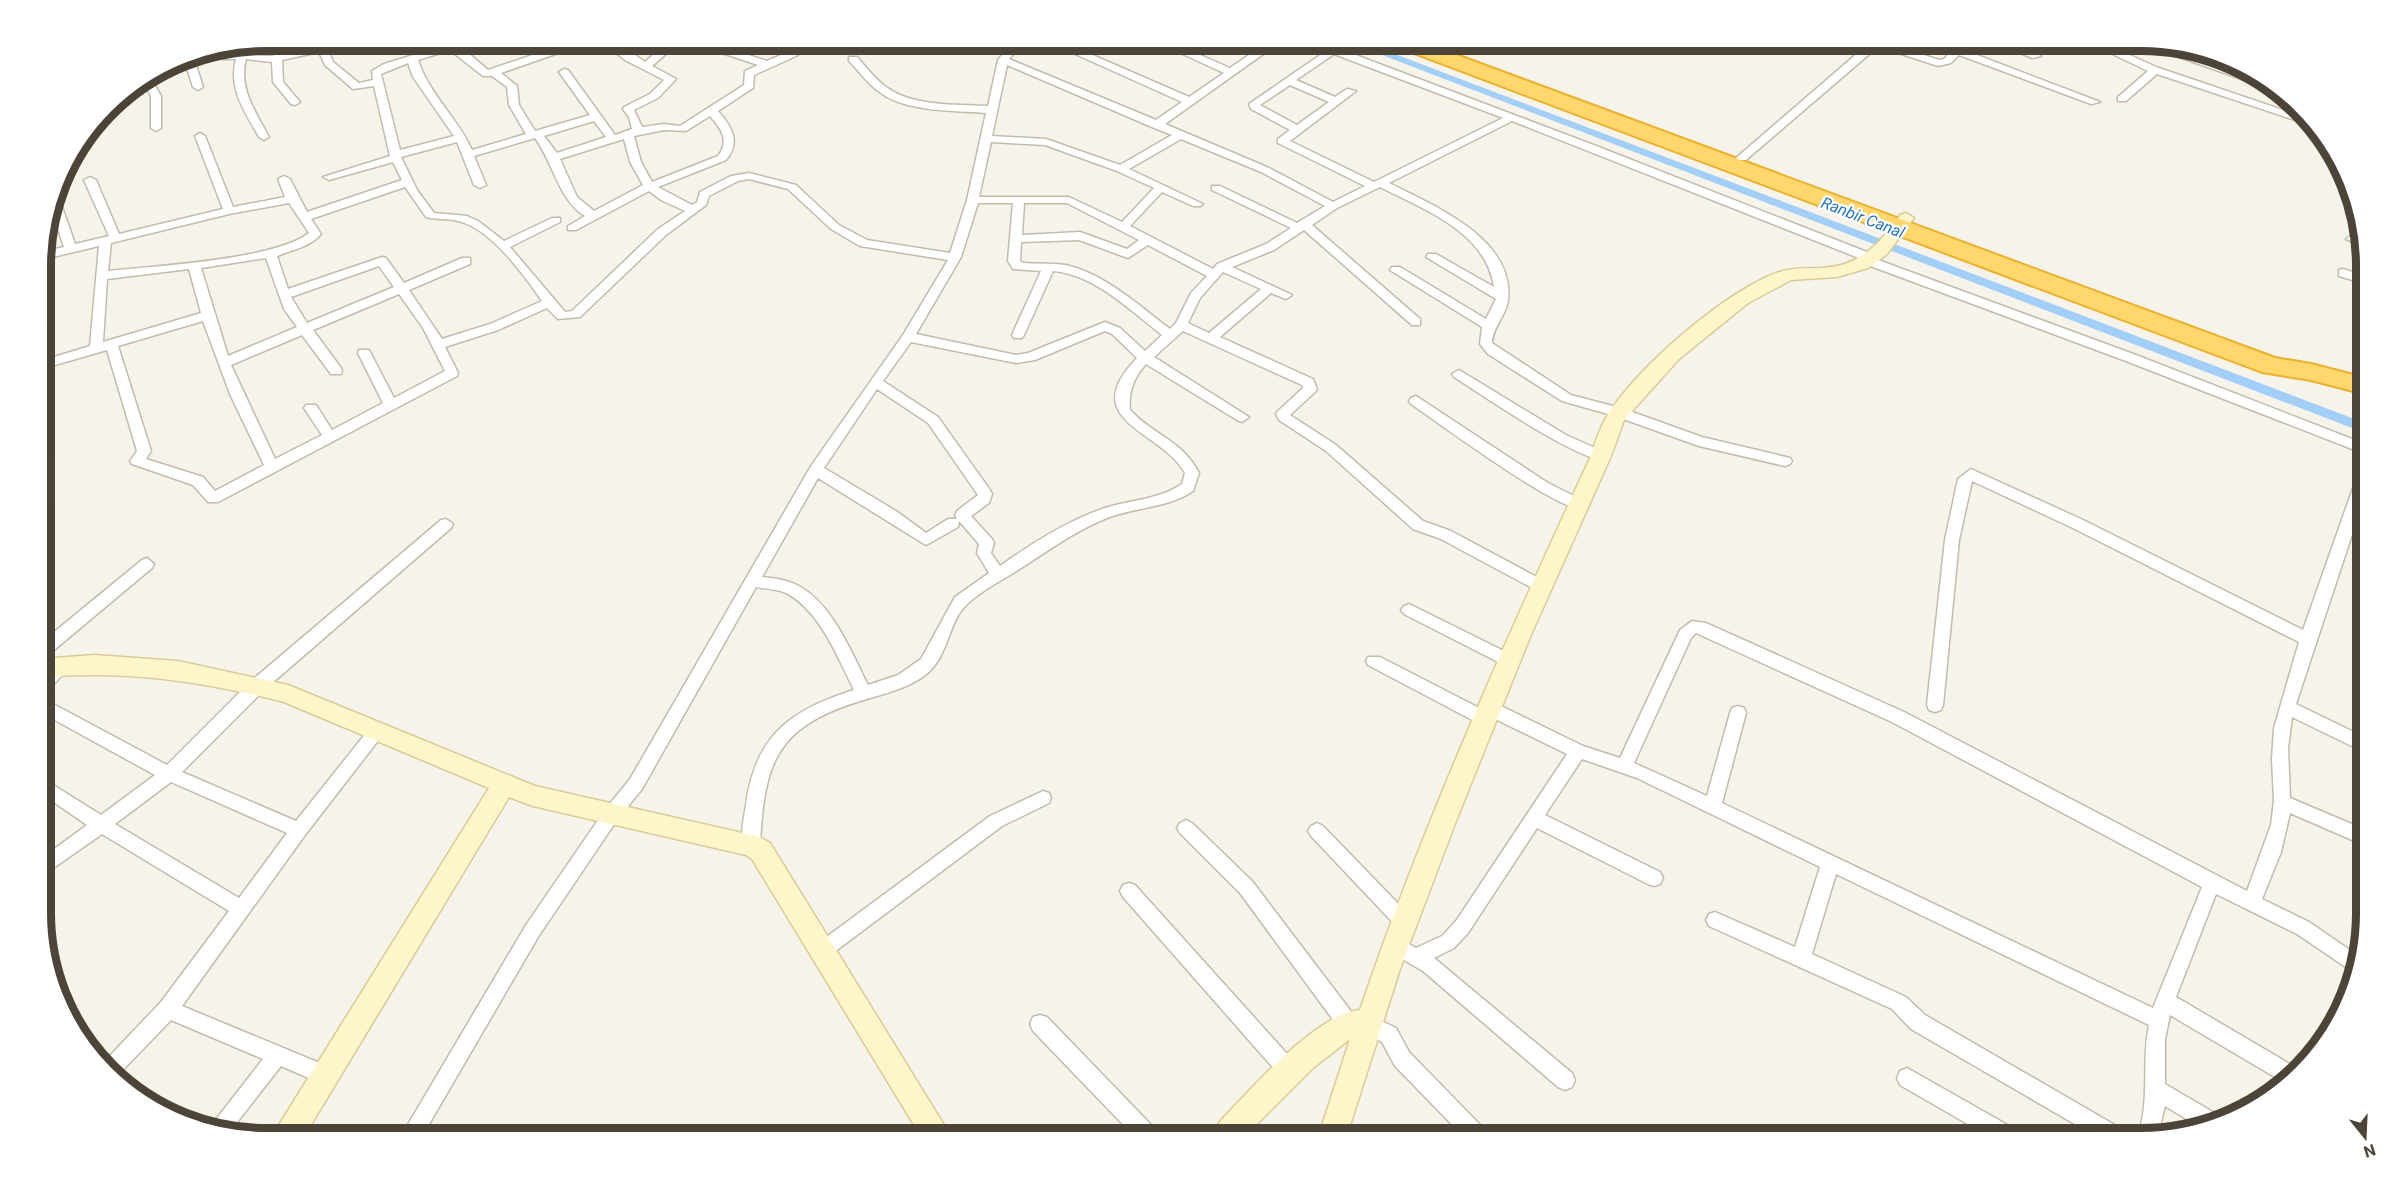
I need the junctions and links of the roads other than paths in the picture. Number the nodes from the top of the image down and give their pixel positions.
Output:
1 (313, 51) edge
2 (323, 51) edge
3 (430, 51) edge
4 (459, 51) edge
5 (555, 51) edge
6 (623, 51) edge
7 (664, 51) edge
8 (726, 51) edge
9 (795, 51) edge
10 (1011, 51) edge
11 (1074, 51) edge
12 (1181, 51) edge
13 (1262, 51) edge
14 (1332, 51) joint
15 (1427, 51) edge
16 (1460, 51) edge
17 (1866, 51) edge
18 (1902, 51) edge
19 (1957, 51) joint
20 (2023, 51) edge
21 (2113, 51) edge
22 (2183, 55) dead end
23 (220, 56) edge
24 (242, 56) junction
25 (2036, 56) dead end
26 (412, 58) junction
27 (277, 59) junction
28 (853, 59) dead end
29 (1003, 60) junction
30 (765, 64) junction
31 (190, 65) edge
32 (646, 66) junction
33 (2157, 70) junction
34 (564, 72) dead end
35 (1230, 72) junction
36 (495, 73) junction
37 (2239, 75) edge
38 (1288, 80) junction
39 (377, 82) junction
40 (150, 85) edge
41 (198, 87) dead end
42 (1351, 91) dead end
43 (2122, 99) dead end
44 (1188, 101) junction
45 (1335, 101) junction
46 (295, 102) dead end
47 (2095, 102) dead end
48 (711, 110) junction
49 (992, 111) junction
50 (598, 116) junction
51 (2297, 118) edge
52 (1509, 119) junction
53 (1156, 125) junction
54 (156, 128) dead end
55 (1297, 129) junction
56 (633, 132) junction
57 (535, 135) junction
58 (1180, 135) junction
59 (200, 136) dead end
60 (264, 137) dead end
61 (461, 138) junction
62 (612, 138) junction
63 (987, 139) junction
64 (468, 154) junction
65 (396, 157) junction
66 (554, 157) junction
67 (1742, 158) junction
68 (1121, 169) junction
69 (329, 177) dead end
70 (284, 179) dead end
71 (90, 180) dead end
72 (408, 182) junction
73 (1377, 184) junction
74 (480, 185) dead end
75 (649, 186) junction
76 (1161, 186) junction
77 (1216, 189) dead end
78 (292, 200) junction
79 (973, 200) junction
80 (1019, 200) junction
81 (1197, 204) dead end
82 (1333, 206) junction
83 (693, 210) junction
84 (229, 211) junction
85 (58, 212) edge
86 (592, 215) junction
87 (304, 217) junction
88 (556, 220) dead end
89 (1300, 225) junction
90 (1123, 227) junction
91 (1900, 227) junction
92 (572, 228) dead end
93 (110, 238) junction
94 (1015, 239) junction
95 (1147, 240) junction
96 (503, 246) junction
97 (70, 248) junction
98 (51, 253) edge
99 (270, 254) junction
100 (955, 257) junction
101 (1432, 257) dead end
102 (1871, 260) junction
103 (466, 261) dead end
104 (194, 265) junction
105 (1049, 268) junction
106 (1217, 270) junction
107 (1396, 270) dead end
108 (2343, 273) dead end
109 (101, 276) junction
110 (2356, 277) edge
111 (401, 288) junction
112 (1269, 288) junction
113 (284, 295) junction
114 (1286, 295) dead end
115 (1502, 297) junction
116 (549, 302) junction
117 (206, 316) junction
118 (1416, 322) dead end
119 (1181, 325) junction
120 (1487, 325) junction
121 (305, 329) junction
122 (1018, 335) dead end
123 (1171, 336) junction
124 (908, 337) junction
125 (1211, 338) junction
126 (438, 345) junction
127 (112, 346) junction
128 (96, 350) junction
129 (364, 353) dead end
130 (1145, 358) junction
131 (51, 362) edge
132 (224, 363) junction
133 (336, 371) dead end
134 (1460, 374) dead end
135 (875, 382) junction
136 (2356, 384) edge
137 (1416, 401) dead end
138 (391, 405) junction
139 (311, 408) dead end
140 (1619, 412) junction
141 (1242, 417) dead end
142 (330, 437) junction
143 (2356, 446) edge
144 (1601, 456) junction
145 (1785, 461) dead end
146 (273, 468) junction
147 (816, 470) junction
148 (1579, 505) junction
149 (2356, 505) edge
150 (953, 523) dead end
151 (447, 524) dead end
152 (147, 564) dead end
153 (998, 576) junction
154 (752, 581) junction
155 (1541, 586) junction
156 (1409, 610) dead end
157 (2308, 639) junction
158 (51, 644) edge
159 (1374, 662) dead end
160 (1510, 662) junction
161 (51, 668) edge
162 (257, 686) junction
163 (864, 694) junction
164 (1935, 705) dead end
165 (2287, 707) junction
166 (51, 710) edge
167 (1487, 713) junction
168 (1738, 713) dead end
169 (376, 732) junction
170 (2356, 741) edge
171 (1578, 751) junction
172 (1625, 765) junction
173 (169, 774) junction
174 (504, 784) junction
175 (51, 791) edge
176 (1043, 798) dead end
177 (2282, 802) junction
178 (1712, 808) junction
179 (611, 815) junction
180 (1536, 819) junction
181 (102, 825) junction
182 (1186, 828) dead end
183 (299, 830) junction
184 (1317, 831) dead end
185 (2356, 834) edge
186 (752, 845) junction
187 (51, 862) edge
188 (1830, 864) junction
189 (1654, 878) dead end
190 (2212, 883) junction
191 (1129, 891) dead end
192 (2252, 901) junction
193 (242, 909) junction
194 (1715, 920) dead end
195 (1405, 923) junction
196 (1396, 946) junction
197 (823, 950) junction
198 (1418, 956) junction
199 (1802, 959) junction
200 (2351, 961) edge
201 (2166, 1002) junction
202 (168, 1009) junction
203 (2160, 1020) junction
204 (1040, 1024) dead end
205 (1359, 1024) junction
206 (278, 1055) junction
207 (114, 1065) edge
208 (1290, 1072) junction
209 (2285, 1073) edge
210 (327, 1076) junction
211 (1907, 1078) dead end
212 (1565, 1080) dead end
213 (2156, 1089) junction
214 (2205, 1118) edge
215 (223, 1124) edge
216 (293, 1128) edge
217 (416, 1128) edge
218 (930, 1128) edge
219 (1140, 1128) edge
220 (1235, 1128) edge
221 (1334, 1128) edge
222 (1469, 1128) edge
223 (1994, 1128) edge
224 (2101, 1128) edge
225 (2155, 1128) edge

1 - 27 street
2 - 39 street
3 - 26 street
4 - 36 street
5 - 36 street
6 - 32 street
7 - 32 street
8 - 30 street
9 - 30 street
10 - 29 street
11 - 44 street
12 - 35 street
13 - 35 street
14 - 38 street
14 - 52 street
15 - 91 highway
16 - 67 highway
17 - 67 street
18 - 19 street
19 - 47 street
20 - 25 street
21 - 33 street
22 - 37 street
23 - 24 street
24 - 27 street
24 - 60 street
26 - 39 street
26 - 61 street
27 - 46 street
28 - 49 street
29 - 49 street
29 - 53 street
30 - 48 street
31 - 41 street
32 - 56 street
33 - 43 street
33 - 51 street
34 - 50 street
35 - 44 street
36 - 57 street
38 - 45 street
38 - 55 street
39 - 65 street
40 - 54 street
42 - 45 street
44 - 53 street
45 - 55 street
48 - 56 street
48 - 75 street
49 - 63 street
50 - 57 street
50 - 62 street
52 - 73 street
52 - 102 street
53 - 58 street
55 - 73 street
56 - 62 street
56 - 75 street
57 - 64 street
57 - 66 street
58 - 68 street
58 - 82 street
59 - 84 street
61 - 64 street
61 - 65 street
62 - 66 street
63 - 68 street
63 - 79 street
64 - 74 street
65 - 69 street
65 - 72 street
66 - 86 street
67 - 91 highway
68 - 76 street
70 - 78 street
71 - 93 street
72 - 87 street
72 - 96 street
73 - 82 street
73 - 115 street
75 - 83 street
75 - 86 street
76 - 81 street
76 - 90 street
77 - 89 street
78 - 84 street
78 - 87 street
79 - 80 street
79 - 100 street
80 - 90 street
80 - 94 street
82 - 89 street
83 - 100 street
83 - 116 street
84 - 93 street
85 - 97 street
86 - 92 street
87 - 99 street
88 - 96 street
89 - 106 street
89 - 118 street
90 - 95 street
91 - 102 street
91 - 136 highway
93 - 97 street
93 - 109 street
94 - 95 street
94 - 105 street
95 - 106 street
96 - 116 street
97 - 98 street
99 - 104 street
99 - 113 street
100 - 124 street
101 - 115 street
102 - 140 street
102 - 143 street
103 - 111 street
104 - 109 street
104 - 117 street
105 - 122 street
105 - 123 street
106 - 112 street
106 - 119 street
107 - 120 street
108 - 110 street
109 - 128 street
111 - 113 street
111 - 121 street
111 - 126 street
112 - 114 street
112 - 125 street
113 - 121 street
115 - 120 street
116 - 126 street
117 - 127 street
117 - 132 street
119 - 123 street
119 - 125 street
120 - 140 street
121 - 132 street
121 - 133 street
123 - 130 street
124 - 130 street
124 - 135 street
125 - 155 street
126 - 138 street
127 - 128 street
127 - 146 street
128 - 131 street
129 - 138 street
130 - 141 street
130 - 153 street
132 - 146 street
134 - 144 street
135 - 147 street
135 - 153 street
137 - 148 street
138 - 142 street
139 - 142 street
140 - 144 street
140 - 145 street
142 - 146 street
144 - 148 street
147 - 150 street
147 - 154 street
148 - 155 street
149 - 157 street
151 - 162 street
152 - 158 street
153 - 163 street
154 - 163 street
154 - 179 street
155 - 160 street
156 - 160 street
157 - 164 street
157 - 165 street
159 - 167 street
160 - 167 street
161 - 162 street
162 - 169 street
162 - 173 street
163 - 186 street
165 - 170 street
165 - 177 street
166 - 173 street
167 - 171 street
167 - 195 street
168 - 178 street
169 - 174 street
169 - 183 street
171 - 172 street
171 - 180 street
172 - 178 street
172 - 190 street
173 - 181 street
173 - 183 street
174 - 179 street
174 - 210 street
175 - 181 street
176 - 197 street
177 - 185 street
177 - 192 street
178 - 188 street
179 - 186 street
179 - 217 street
180 - 189 street
180 - 198 street
181 - 187 street
181 - 193 street
182 - 205 street
183 - 193 street
184 - 195 street
186 - 197 street
188 - 199 street
188 - 203 street
190 - 192 street
190 - 201 street
191 - 208 street
192 - 200 street
193 - 202 street
194 - 199 street
195 - 196 street
196 - 198 street
196 - 205 street
197 - 218 street
198 - 212 street
199 - 224 street
201 - 203 street
201 - 209 street
202 - 206 street
202 - 207 street
203 - 213 street
204 - 219 street
205 - 208 street
205 - 221 street
205 - 222 street
206 - 210 street
206 - 215 street
208 - 220 street
210 - 216 street
211 - 223 street
213 - 214 street
213 - 225 street

